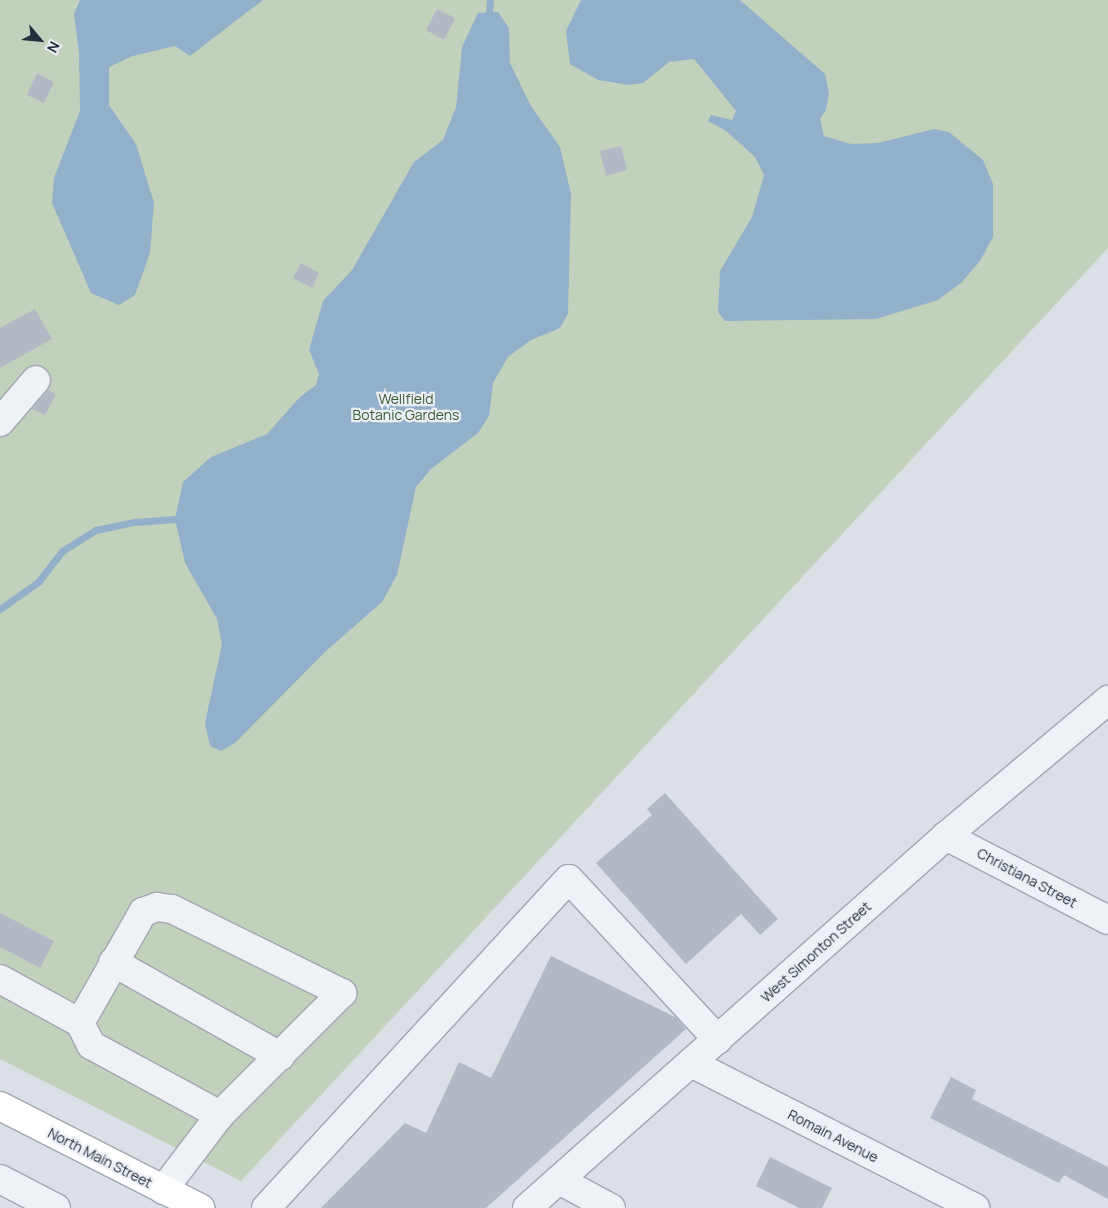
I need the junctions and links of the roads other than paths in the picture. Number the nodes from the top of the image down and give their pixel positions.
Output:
1 (36, 380) dead end
2 (0, 422) edge
3 (1108, 700) edge
4 (946, 836) junction
5 (1108, 920) edge
6 (114, 962) junction
7 (0, 979) edge
8 (80, 1023) junction
9 (718, 1040) junction
10 (280, 1056) junction
11 (691, 1063) junction
12 (0, 1106) edge
13 (220, 1115) junction
14 (0, 1179) edge
15 (559, 1180) junction
16 (163, 1190) junction
17 (56, 1208) edge
18 (200, 1208) edge
19 (266, 1208) edge
20 (527, 1208) edge
21 (611, 1208) edge
22 (975, 1208) edge

1 - 2 street
3 - 4 street, West Simonton Street
4 - 5 street, Christiana Street
4 - 9 street, West Simonton Street
6 - 8 street
6 - 10 street
6 - 10 street
7 - 8 street
8 - 13 street
9 - 11 street, West Simonton Street
9 - 19 street
10 - 13 street
11 - 15 street, West Simonton Street
11 - 22 street, Romain Avenue
12 - 16 main road, North Main Street
13 - 16 street
14 - 17 street
15 - 20 street, West Simonton Street
15 - 21 street
16 - 18 main road, North Main Street

